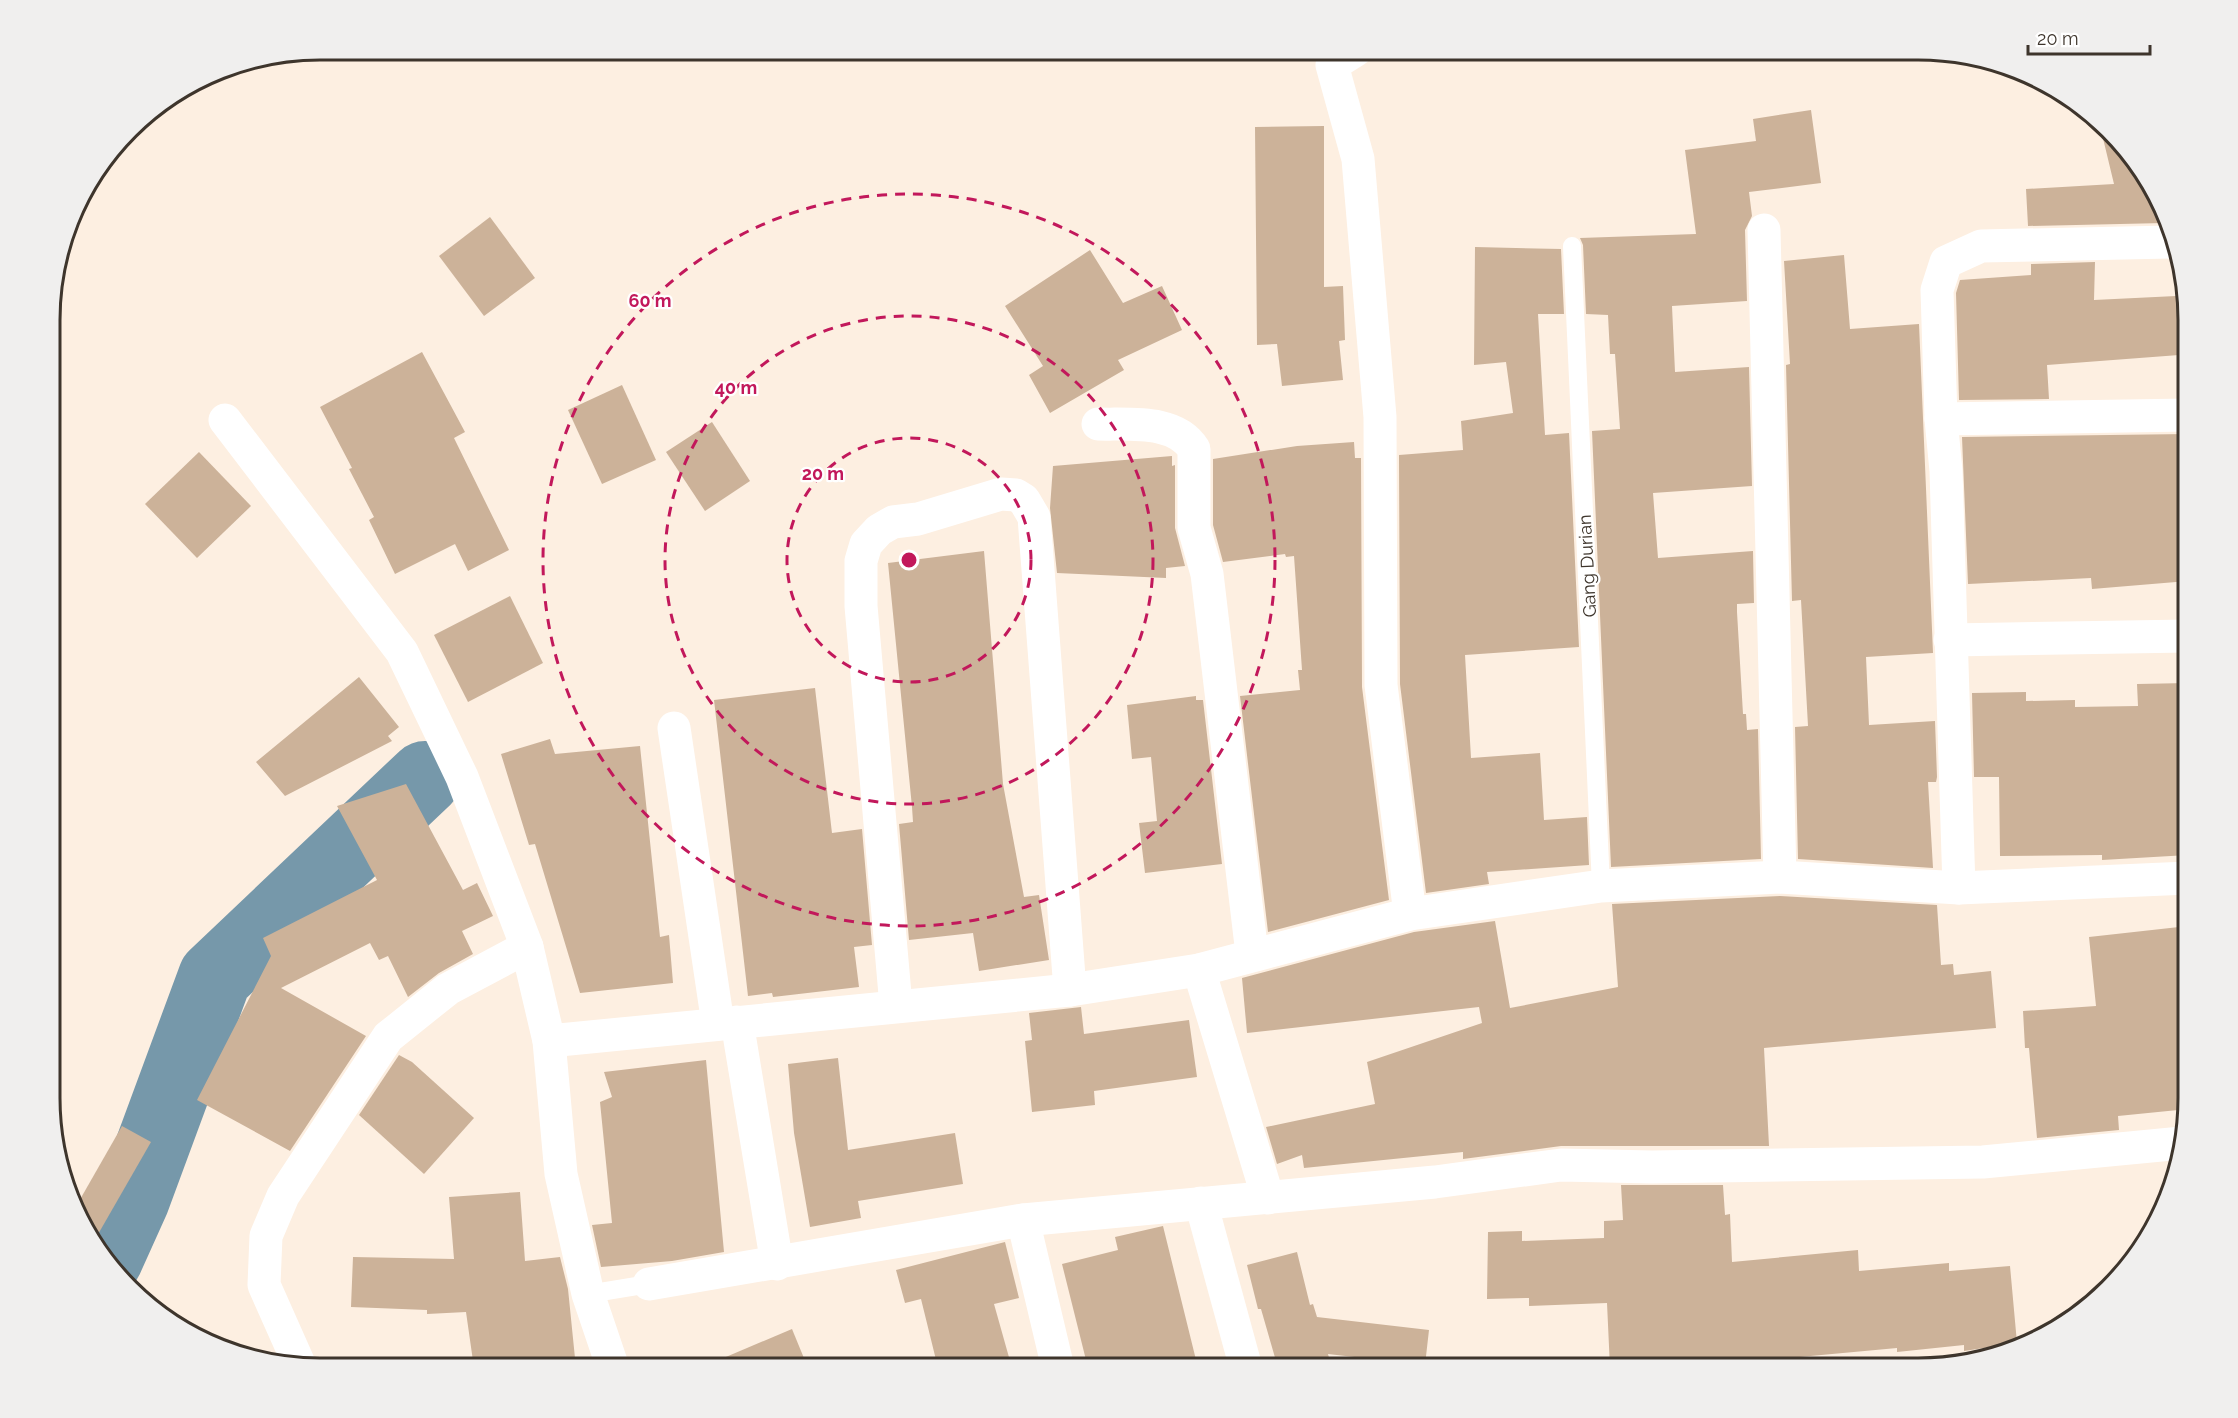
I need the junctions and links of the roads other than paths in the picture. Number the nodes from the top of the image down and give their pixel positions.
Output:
1 (1340, 60) edge
2 (1764, 230) dead end
3 (2166, 242) edge
4 (1572, 246) dead end
5 (2178, 415) edge
6 (1941, 419) junction
7 (225, 420) dead end
8 (1098, 424) dead end
9 (2178, 636) edge
10 (1950, 640) junction
11 (674, 728) dead end
12 (1780, 877) junction
13 (2178, 878) edge
14 (1601, 886) junction
15 (1959, 888) junction
16 (1410, 914) junction
17 (527, 947) junction
18 (1252, 954) junction
19 (1199, 969) junction
20 (1070, 990) junction
21 (896, 1006) junction
22 (728, 1023) junction
23 (549, 1041) junction
24 (2174, 1144) edge
25 (1268, 1198) junction
26 (1201, 1203) junction
27 (1023, 1220) junction
28 (777, 1264) junction
29 (649, 1284) joint
30 (588, 1294) junction
31 (296, 1357) edge
32 (610, 1358) edge
33 (1056, 1358) edge
34 (1243, 1358) edge

1 - 16 street
2 - 12 street
3 - 6 street
4 - 14 lane, Gang Durian
5 - 6 street
6 - 10 street
7 - 17 street
8 - 18 street
9 - 10 street
10 - 15 street
11 - 22 street
12 - 14 street
12 - 15 street
13 - 15 street
14 - 16 street
16 - 18 street
17 - 23 street
17 - 31 street
18 - 19 street
19 - 20 street
19 - 25 street
20 - 21 street
20 - 21 street
21 - 22 street
22 - 23 street
22 - 28 street
23 - 30 street
24 - 25 street
25 - 26 street
26 - 27 street
26 - 34 street
27 - 28 street
27 - 33 street
28 - 29 street
29 - 30 lane
30 - 32 street

